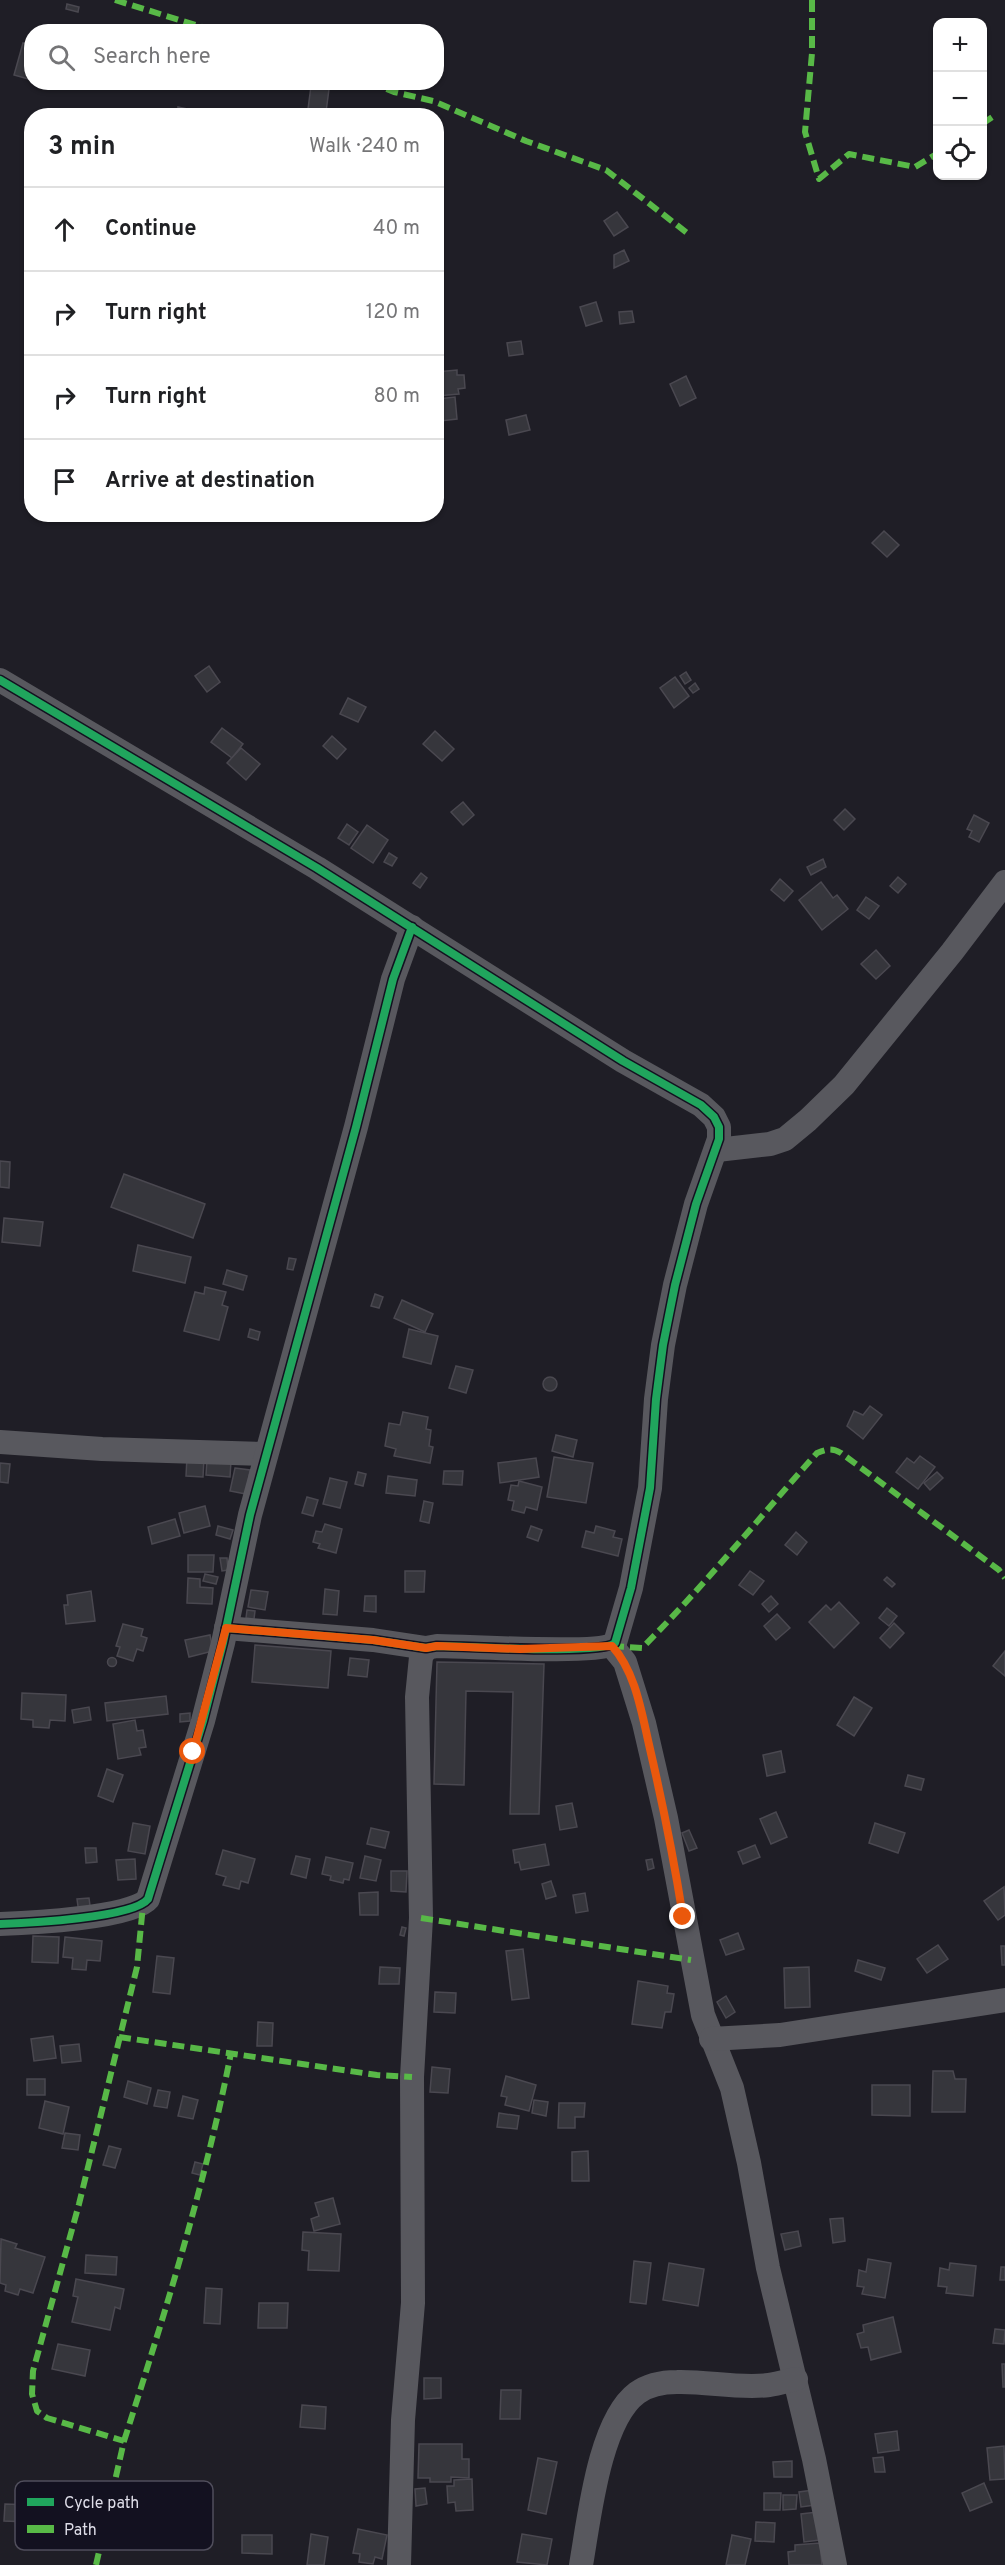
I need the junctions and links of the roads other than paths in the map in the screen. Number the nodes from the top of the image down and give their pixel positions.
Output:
1 (0, 680) edge
2 (1005, 882) edge
3 (412, 927) junction
4 (717, 1150) junction
5 (0, 1442) edge
6 (266, 1454) junction
7 (226, 1628) junction
8 (612, 1646) junction
9 (426, 1648) junction
10 (0, 1924) edge
11 (1005, 2000) edge
12 (711, 2039) junction
13 (796, 2379) junction
14 (399, 2565) edge
15 (580, 2565) edge
16 (835, 2565) edge

1 - 3 street
2 - 4 street
3 - 4 street
3 - 6 street
4 - 8 street
5 - 6 street
6 - 7 street
7 - 9 street
7 - 10 street
8 - 9 street
8 - 12 street
9 - 14 street
11 - 12 street
12 - 13 street
13 - 15 street
13 - 16 street

